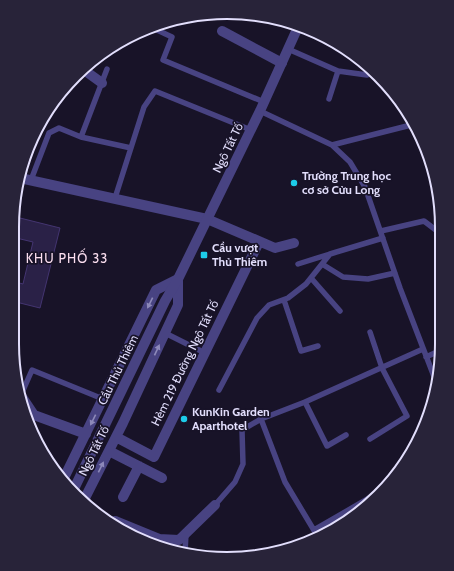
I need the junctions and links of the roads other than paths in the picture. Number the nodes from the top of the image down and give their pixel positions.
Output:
1 (158, 31) edge
2 (222, 31) dead end
3 (296, 31) edge
4 (288, 49) junction
5 (282, 63) junction
6 (107, 69) dead end
7 (338, 71) junction
8 (88, 73) edge
9 (367, 74) edge
10 (102, 83) junction
11 (329, 99) dead end
12 (262, 107) junction
13 (409, 126) edge
14 (251, 130) junction
15 (81, 137) junction
16 (332, 145) junction
17 (130, 148) junction
18 (25, 179) edge
19 (31, 180) junction
20 (115, 198) junction
21 (207, 219) junction
22 (435, 229) edge
23 (381, 231) junction
24 (384, 238) junction
25 (259, 242) junction
26 (294, 243) dead end
27 (330, 254) junction
28 (298, 264) dead end
29 (322, 264) junction
30 (395, 273) junction
31 (311, 278) junction
32 (178, 279) junction
33 (284, 300) junction
34 (165, 301) joint
35 (340, 311) dead end
36 (370, 332) dead end
37 (165, 333) junction
38 (318, 346) dead end
39 (423, 350) junction
40 (205, 353) junction
41 (435, 353) edge
42 (426, 357) junction
43 (382, 368) junction
44 (433, 374) edge
45 (23, 387) edge
46 (219, 390) dead end
47 (103, 399) junction
48 (305, 402) junction
49 (29, 407) edge
50 (261, 419) junction
51 (86, 434) junction
52 (346, 436) dead end
53 (116, 438) junction
54 (370, 439) dead end
55 (109, 451) junction
56 (139, 466) junction
57 (66, 475) edge
58 (162, 478) dead end
59 (75, 486) edge
60 (86, 496) edge
61 (123, 498) dead end
62 (361, 503) edge
63 (215, 505) joint
64 (126, 526) edge
65 (314, 530) joint
66 (186, 533) junction
67 (185, 548) edge

1 - 12 lane
2 - 5 street
3 - 4 street, Ngô Tất Tố
4 - 5 street, Ngô Tất Tố
4 - 7 lane
5 - 12 street, Ngô Tất Tố
6 - 10 lane
7 - 9 lane
7 - 11 lane
8 - 10 street
10 - 15 lane
12 - 14 street, Ngô Tất Tố
12 - 16 lane
13 - 16 lane
14 - 17 lane
14 - 21 street, Ngô Tất Tố
15 - 17 lane
15 - 19 lane
16 - 23 lane
17 - 20 lane
18 - 19 street
19 - 20 street
20 - 21 street
21 - 25 street
21 - 32 street, Ngô Tất Tố
22 - 23 lane
23 - 24 lane
24 - 27 lane
24 - 30 lane
25 - 26 street
25 - 40 street, Hẻm 219 Đường Ngô Tất Tố
27 - 28 lane
27 - 29 lane
29 - 30 lane
29 - 31 lane
30 - 39 lane
31 - 33 lane
31 - 35 lane
32 - 34 street, Ngô Tất Tố
32 - 37 street, Ngô Tất Tố
32 -> 47 street, Ngô Tất Tố
33 - 38 lane
33 - 46 lane
34 - 59 street, Cầu Thủ Thiêm
36 - 43 lane
37 - 40 lane
53 -> 37 street, Ngô Tất Tố
39 - 42 lane
39 - 43 lane
40 - 53 street, Hẻm 219 Đường Ngô Tất Tố
41 - 42 lane
42 - 44 lane
43 - 48 lane
43 - 54 lane
45 - 47 lane
47 -> 51 street, Ngô Tất Tố
48 - 50 lane
48 - 52 lane
49 - 51 street
50 - 63 lane
50 - 65 lane
51 - 57 street, Ngô Tất Tố
53 - 55 street, Ngô Tất Tố
55 - 56 street
60 -> 55 street, Ngô Tất Tố
56 - 58 street
56 - 61 street
62 - 65 lane
63 - 66 street
64 - 66 street
66 - 67 lane

